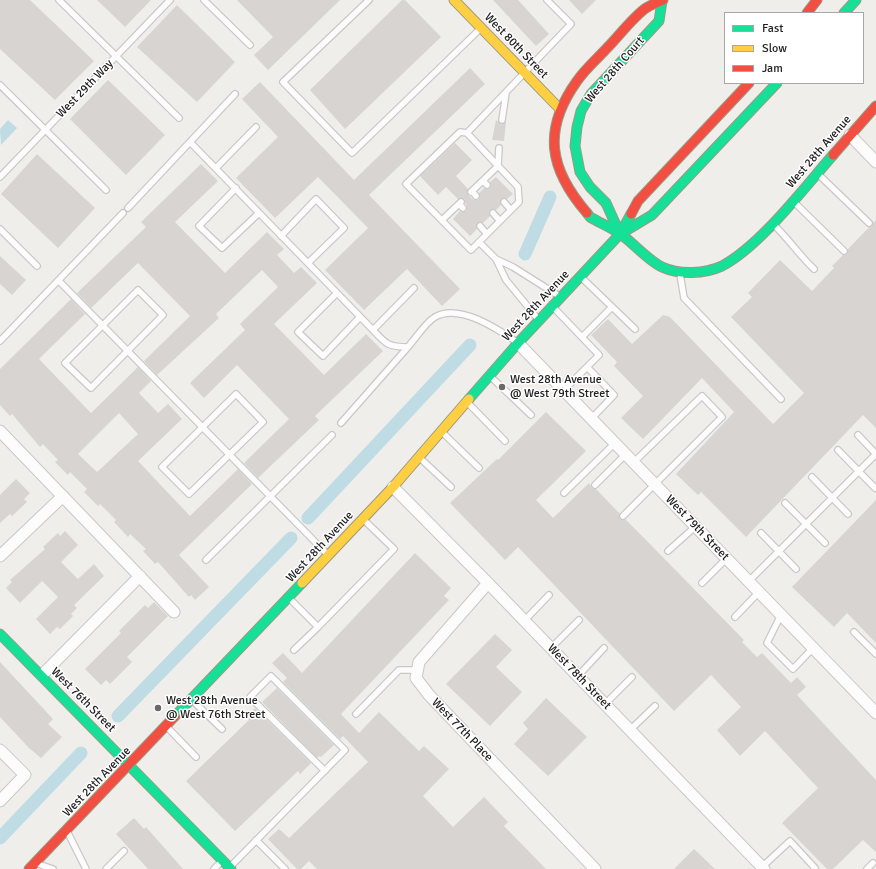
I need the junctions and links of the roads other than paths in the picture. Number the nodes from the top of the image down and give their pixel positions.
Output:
1 (59, 0) edge
2 (170, 0) edge
3 (204, 0) edge
4 (369, 0) edge
5 (454, 0) edge
6 (547, 0) edge
7 (662, 0) edge
8 (817, 0) edge
9 (856, 0) edge
10 (807, 12) edge
11 (845, 12) edge
12 (482, 28) junction
13 (250, 45) dead end
14 (116, 56) junction
15 (526, 72) junction
16 (747, 84) edge
17 (776, 84) edge
18 (0, 85) edge
19 (506, 93) junction
20 (235, 94) dead end
21 (876, 106) edge
22 (560, 109) junction
23 (179, 118) dead end
24 (502, 120) dead end
25 (256, 127) dead end
26 (45, 130) junction
27 (467, 133) junction
28 (850, 135) junction
29 (190, 142) junction
30 (499, 148) dead end
31 (876, 162) edge
32 (498, 166) junction
33 (216, 168) junction
34 (817, 173) junction
35 (0, 177) edge
36 (236, 188) junction
37 (106, 190) dead end
38 (473, 193) dead end
39 (792, 201) junction
40 (504, 202) dead end
41 (461, 205) dead end
42 (511, 210) junction
43 (259, 213) junction
44 (493, 214) dead end
45 (442, 220) junction
46 (500, 221) junction
47 (868, 223) dead end
48 (772, 224) junction
49 (480, 226) dead end
50 (0, 229) edge
51 (487, 234) junction
52 (620, 234) junction
53 (281, 236) junction
54 (479, 242) junction
55 (844, 251) dead end
56 (496, 259) junction
57 (308, 263) junction
58 (37, 266) dead end
59 (814, 269) dead end
60 (680, 272) junction
61 (580, 276) junction
62 (59, 281) junction
63 (414, 288) dead end
64 (337, 293) junction
65 (560, 297) junction
66 (552, 306) junction
67 (612, 307) junction
68 (360, 317) junction
69 (539, 321) junction
70 (103, 325) junction
71 (635, 329) dead end
72 (373, 330) junction
73 (582, 337) junction
74 (0, 341) edge
75 (518, 343) junction
76 (408, 346) junction
77 (128, 351) junction
78 (587, 367) junction
79 (490, 375) junction
80 (564, 390) junction
81 (781, 399) dead end
82 (466, 402) junction
83 (531, 415) dead end
84 (592, 418) junction
85 (341, 423) dead end
86 (202, 427) junction
87 (0, 431) edge
88 (441, 431) junction
89 (332, 435) dead end
90 (858, 435) dead end
91 (505, 441) dead end
92 (615, 443) junction
93 (838, 450) dead end
94 (229, 454) junction
95 (876, 454) edge
96 (419, 457) junction
97 (630, 458) junction
98 (479, 468) dead end
99 (859, 471) junction
100 (812, 477) dead end
101 (655, 484) junction
102 (595, 485) dead end
103 (393, 487) junction
104 (451, 487) dead end
105 (875, 488) edge
106 (564, 493) dead end
107 (63, 496) junction
108 (270, 496) junction
109 (832, 498) junction
110 (785, 503) dead end
111 (848, 514) dead end
112 (623, 516) dead end
113 (363, 519) junction
114 (806, 523) junction
115 (696, 526) junction
116 (761, 533) dead end
117 (825, 543) dead end
118 (668, 551) dead end
119 (779, 551) junction
120 (0, 556) edge
121 (328, 556) junction
122 (727, 558) junction
123 (206, 560) dead end
124 (796, 569) dead end
125 (140, 576) junction
126 (749, 581) junction
127 (488, 583) junction
128 (702, 583) dead end
129 (759, 592) junction
130 (548, 595) dead end
131 (289, 598) junction
132 (174, 612) dead end
133 (781, 614) junction
134 (735, 617) dead end
135 (525, 620) junction
136 (579, 620) dead end
137 (318, 627) junction
138 (854, 632) dead end
139 (0, 634) edge
140 (552, 648) junction
141 (604, 648) dead end
142 (813, 648) junction
143 (294, 650) dead end
144 (876, 654) edge
145 (417, 670) junction
146 (42, 675) junction
147 (578, 676) junction
148 (632, 677) dead end
149 (192, 700) junction
150 (605, 704) junction
151 (655, 706) dead end
152 (876, 713) edge
153 (356, 714) dead end
154 (167, 726) junction
155 (222, 729) dead end
156 (630, 730) junction
157 (0, 750) edge
158 (196, 757) dead end
159 (130, 765) junction
160 (325, 771) junction
161 (0, 801) edge
162 (67, 830) junction
163 (256, 840) junction
164 (124, 852) dead end
165 (223, 860) junction
166 (873, 863) dead end
167 (32, 866) edge
168 (231, 868) edge
169 (763, 868) edge
170 (53, 869) edge
171 (86, 869) edge
172 (106, 869) edge
173 (214, 869) edge
174 (285, 869) edge
175 (595, 869) edge
176 (814, 869) edge
177 (867, 869) edge

1 - 14 lane
2 - 14 lane, West 29th Way
3 - 13 lane
4 - 12 lane
5 - 12 street, West 80th Street
6 - 15 lane
7 - 22 street, West 28th Court
7 - 52 street, West 28th Court
8 - 10 street
9 - 11 street
12 - 15 street, West 80th Street
14 - 23 lane
14 - 26 lane, West 29th Way
15 - 19 lane
15 - 22 street, West 80th Street
16 - 52 street, West 28th Avenue
17 - 52 street, West 28th Avenue
18 - 26 lane
19 - 24 lane
19 - 27 lane
20 - 29 lane
21 - 28 street, West 28th Avenue
22 - 52 street, West 28th Court
25 - 33 lane
26 - 35 lane, West 29th Way
26 - 37 lane
27 - 32 lane
27 - 45 lane
28 - 31 street
28 - 34 street, West 28th Avenue
29 - 33 lane
29 - 62 lane
30 - 32 lane
32 - 38 lane
32 - 42 lane
33 - 36 lane
34 - 39 street, West 28th Avenue
34 - 47 lane
36 - 43 lane
36 - 43 lane
39 - 48 street, West 28th Avenue
39 - 55 lane
40 - 42 lane
41 - 45 lane
42 - 46 lane
43 - 53 lane
44 - 46 lane
45 - 54 lane
46 - 51 lane
48 - 59 lane
48 - 60 street, West 28th Avenue
49 - 51 lane
50 - 58 lane
51 - 54 lane
52 - 60 street, West 28th Avenue
52 - 61 street, West 28th Avenue
53 - 57 lane
53 - 57 lane
54 - 56 lane
56 - 65 lane
56 - 69 lane
57 - 64 lane
60 - 81 lane
61 - 65 street, West 28th Avenue
61 - 67 lane
62 - 70 lane
62 - 74 lane
63 - 72 lane
64 - 68 lane
64 - 68 lane
65 - 66 street, West 28th Avenue
66 - 69 street, West 28th Avenue
66 - 73 lane
67 - 71 lane
67 - 73 lane
68 - 72 lane
69 - 75 street, West 28th Avenue
70 - 77 lane
70 - 77 lane
70 - 77 lane
72 - 76 lane
73 - 78 lane
75 - 76 lane
75 - 79 street, West 28th Avenue
75 - 80 street, West 79th Street
76 - 85 lane
77 - 86 lane
78 - 80 lane
78 - 84 lane
79 - 82 street, West 28th Avenue
79 - 83 lane
80 - 84 street, West 79th Street
82 - 88 street, West 28th Avenue
82 - 91 lane
84 - 92 street, West 79th Street
86 - 94 lane
86 - 94 lane
86 - 94 lane
87 - 107 street
88 - 96 street, West 28th Avenue
88 - 98 lane
89 - 108 lane
90 - 95 lane
92 - 97 street, West 79th Street
92 - 106 lane
93 - 99 lane
94 - 108 lane
95 - 99 lane
96 - 103 street, West 28th Avenue
96 - 104 lane
97 - 101 street, West 79th Street
97 - 101 lane
97 - 102 lane
99 - 105 lane
99 - 109 lane
100 - 109 lane
101 - 112 lane
101 - 115 street, West 79th Street
103 - 113 street, West 28th Avenue
103 - 127 street, West 78th Street
107 - 120 street
107 - 125 street
108 - 121 lane
108 - 123 lane
109 - 111 lane
109 - 114 lane
110 - 114 lane
113 - 121 street, West 28th Avenue
113 - 137 lane
114 - 117 lane
114 - 119 lane
115 - 118 lane
115 - 122 street, West 79th Street
116 - 119 lane
119 - 124 lane
119 - 126 lane
121 - 131 street, West 28th Avenue
122 - 126 street, West 79th Street
122 - 128 lane
125 - 132 street
125 - 146 street
126 - 129 street, West 79th Street
127 - 135 street, West 78th Street
127 - 145 street
129 - 133 street, West 79th Street
129 - 134 lane
130 - 135 lane
131 - 137 lane
131 - 149 street, West 28th Avenue
133 - 142 street, West 79th Street
133 - 142 lane
135 - 140 street, West 78th Street
136 - 140 lane
137 - 143 lane
138 - 144 lane
139 - 146 street, West 76th Street
140 - 147 street, West 78th Street
141 - 147 lane
142 - 152 street, West 79th Street
145 - 153 lane
145 - 175 street, West 77th Place
146 - 159 street, West 76th Street
147 - 150 street, West 78th Street
148 - 150 lane
149 - 154 street, West 28th Avenue
149 - 155 lane
150 - 156 street, West 78th Street
151 - 156 lane
154 - 158 lane
154 - 159 street, West 28th Avenue
156 - 169 street, West 78th Street
157 - 161 street
159 - 162 street, West 28th Avenue
159 - 165 street, West 76th Street
160 - 160 lane
160 - 163 lane
162 - 167 street, West 28th Avenue
162 - 171 lane
163 - 168 lane
163 - 174 lane
164 - 172 lane
165 - 168 street, West 76th Street
165 - 173 lane
166 - 177 lane
167 - 170 lane
169 - 176 lane

